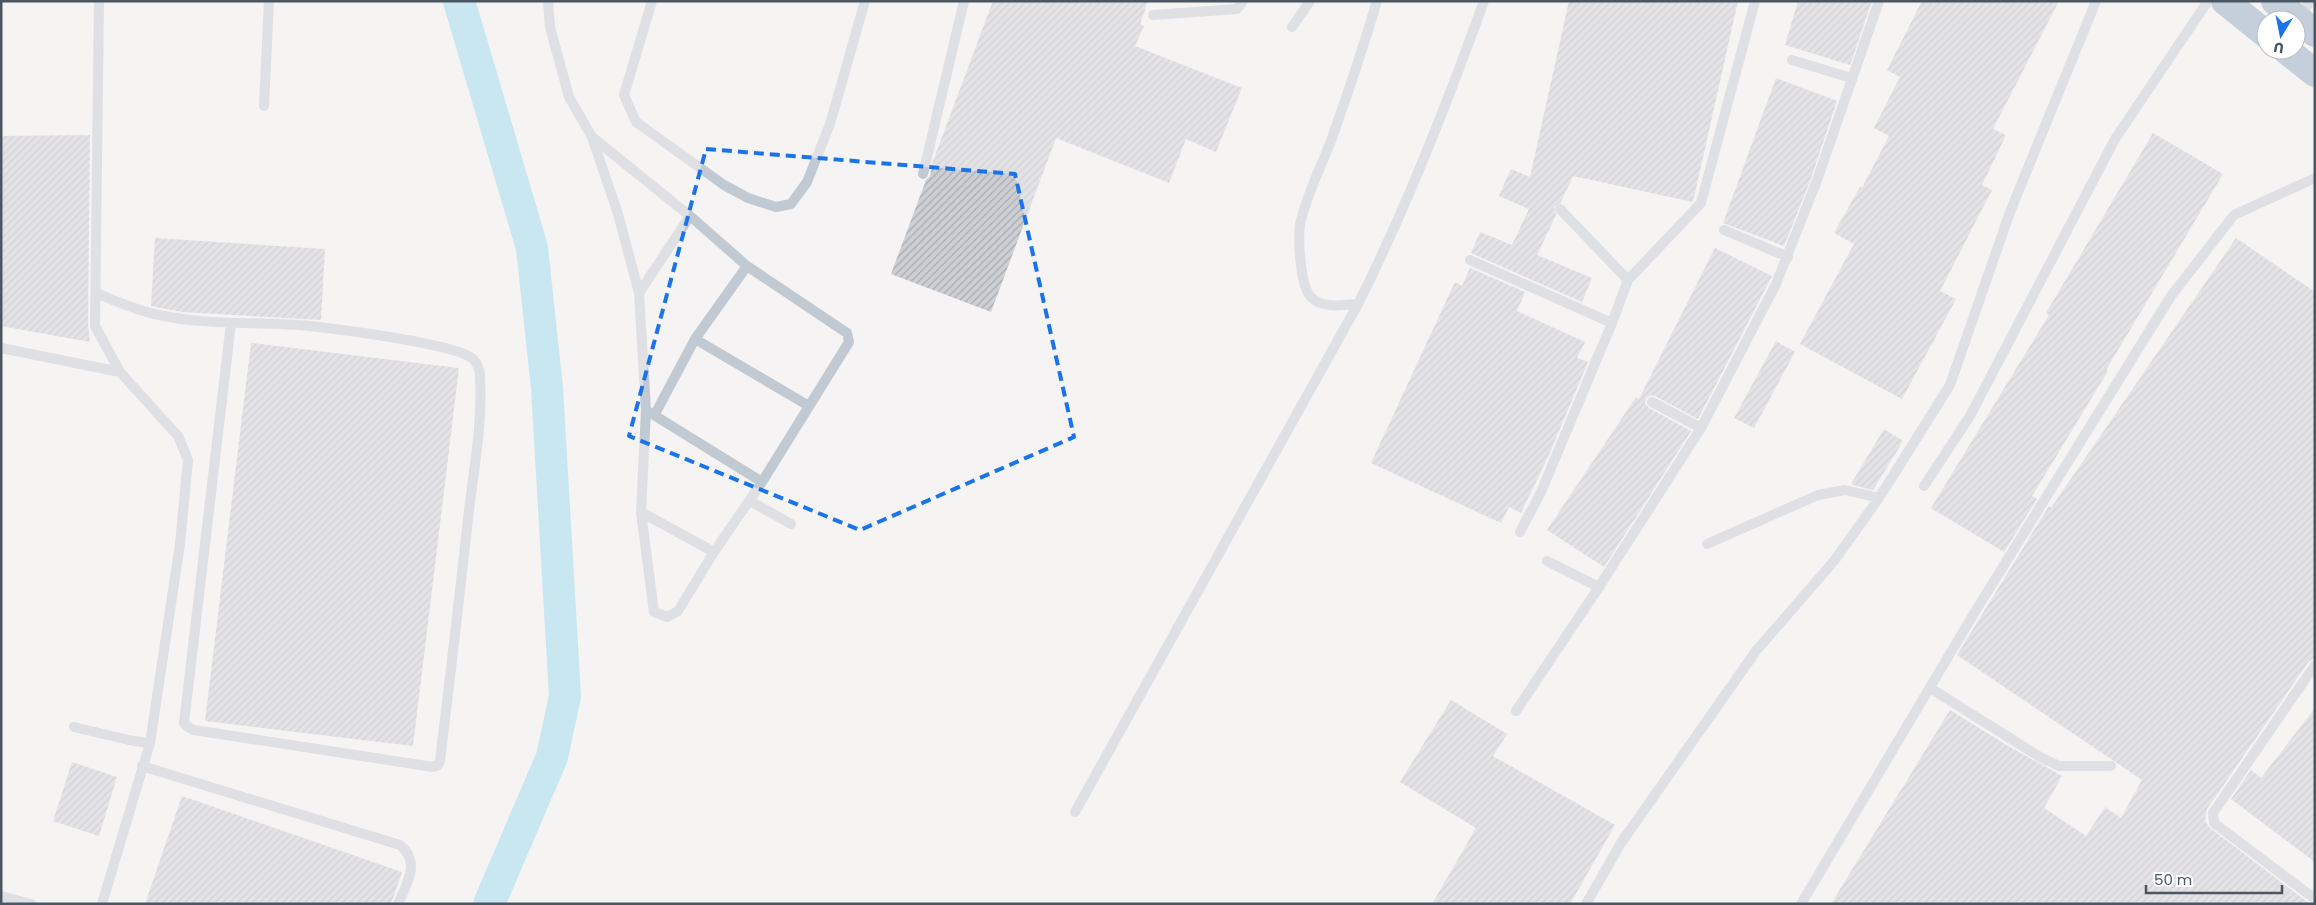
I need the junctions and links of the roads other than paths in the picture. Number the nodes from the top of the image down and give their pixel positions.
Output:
1 (99, 1) edge
2 (269, 1) edge
3 (548, 1) edge
4 (652, 1) edge
5 (865, 1) edge
6 (964, 1) edge
7 (1243, 1) edge
8 (1310, 1) edge
9 (1377, 1) edge
10 (1484, 1) edge
11 (1755, 1) edge
12 (1879, 1) edge
13 (2096, 1) edge
14 (2208, 1) edge
15 (2225, 1) edge
16 (2275, 1) edge
17 (1153, 15) dead end
18 (2307, 18) edge
19 (2256, 26) edge
20 (1292, 27) dead end
21 (1792, 60) dead end
22 (2299, 60) edge
23 (2315, 73) edge
24 (1852, 78) junction
25 (264, 106) dead end
26 (592, 138) junction
27 (923, 174) dead end
28 (2315, 178) edge
29 (1560, 209) dead end
30 (690, 216) junction
31 (1724, 230) dead end
32 (1788, 257) junction
33 (1470, 260) dead end
34 (748, 266) junction
35 (1628, 280) junction
36 (96, 293) junction
37 (639, 294) junction
38 (1358, 304) junction
39 (231, 323) junction
40 (1612, 323) junction
41 (695, 339) junction
42 (1, 348) edge
43 (120, 372) junction
44 (1652, 402) dead end
45 (810, 406) junction
46 (650, 412) junction
47 (1701, 428) junction
48 (762, 482) junction
49 (1924, 486) dead end
50 (1879, 498) junction
51 (750, 501) junction
52 (641, 512) junction
53 (791, 524) dead end
54 (1520, 532) dead end
55 (1707, 544) dead end
56 (714, 552) junction
57 (1547, 561) dead end
58 (1600, 587) junction
59 (2315, 665) edge
60 (1930, 688) junction
61 (1516, 711) dead end
62 (74, 727) dead end
63 (150, 743) junction
64 (142, 766) junction
65 (2111, 766) dead end
66 (1075, 812) dead end
67 (1, 896) edge
68 (2315, 899) edge
69 (31, 904) edge
70 (102, 904) edge
71 (398, 904) edge
72 (1586, 904) edge
73 (1801, 904) edge

1 - 36 lane
2 - 25 lane
3 - 26 lane
4 - 5 lane
6 - 27 lane
7 - 17 lane
8 - 20 lane
9 - 38 lane
10 - 38 lane
11 - 35 lane
12 - 24 lane
13 - 50 lane
14 - 49 lane
15 - 19 highway
16 - 18 highway
21 - 24 lane
22 - 23 highway
24 - 32 lane
26 - 30 lane
26 - 37 lane
28 - 60 lane
29 - 35 lane
30 - 34 lane
30 - 37 lane
31 - 32 lane
32 - 47 lane
33 - 40 lane
34 - 41 lane
34 - 45 lane
35 - 40 lane
36 - 39 lane
36 - 43 lane
37 - 46 lane
38 - 66 lane
39 - 39 lane
40 - 54 lane
41 - 45 lane
41 - 46 lane
42 - 43 lane
43 - 63 lane
44 - 47 lane
45 - 48 lane
46 - 48 lane
46 - 52 lane
47 - 58 lane
48 - 51 lane
50 - 55 lane
50 - 72 lane
51 - 53 lane
51 - 56 lane
52 - 56 lane
52 - 56 lane
57 - 58 lane
58 - 61 lane
59 - 68 lane
60 - 65 lane
60 - 73 lane
62 - 63 lane
63 - 64 lane
64 - 70 lane
64 - 71 lane
67 - 69 lane

